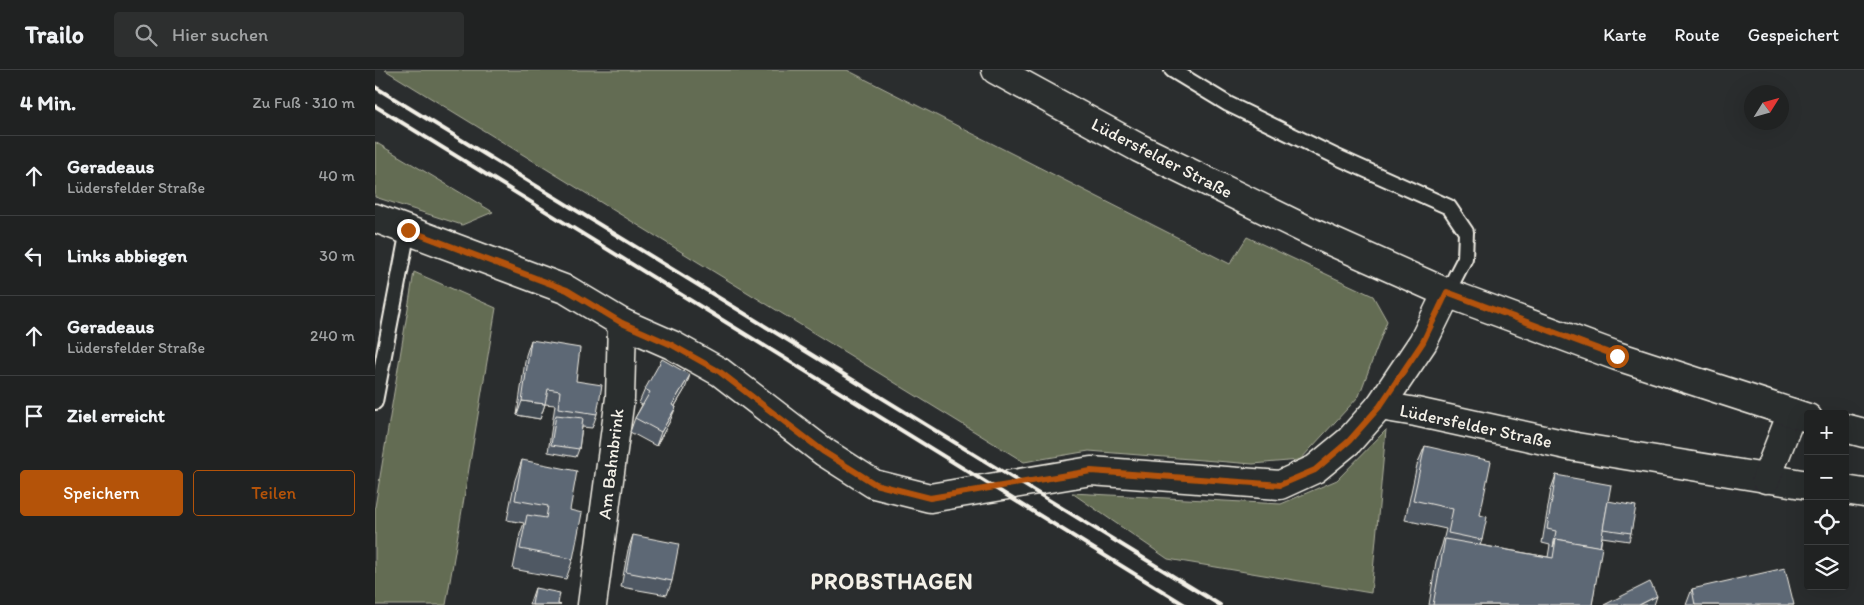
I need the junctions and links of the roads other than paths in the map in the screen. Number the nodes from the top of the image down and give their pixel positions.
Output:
1 (996, 70) edge
2 (1172, 70) edge
3 (375, 218) edge
4 (408, 230) junction
5 (1447, 292) junction
6 (622, 323) junction
7 (375, 402) edge
8 (1380, 406) junction
9 (1800, 416) edge
10 (1849, 429) edge
11 (1864, 432) edge
12 (1766, 479) junction
13 (1804, 484) edge
14 (1849, 491) edge
15 (1864, 493) edge
16 (592, 605) edge

1 - 5 street, Lüdersfelder Straße
2 - 5 lane
3 - 4 street, Lüdersfelder Straße
4 - 6 street, Lüdersfelder Straße
4 - 7 lane
5 - 8 street
5 - 9 street, Lüdersfelder Straße
6 - 8 street, Lüdersfelder Straße
6 - 16 street, Am Bahnbrink
8 - 12 street, Lüdersfelder Straße
9 - 12 street
10 - 11 street
12 - 13 street, Lüdersfelder Straße
14 - 15 street

